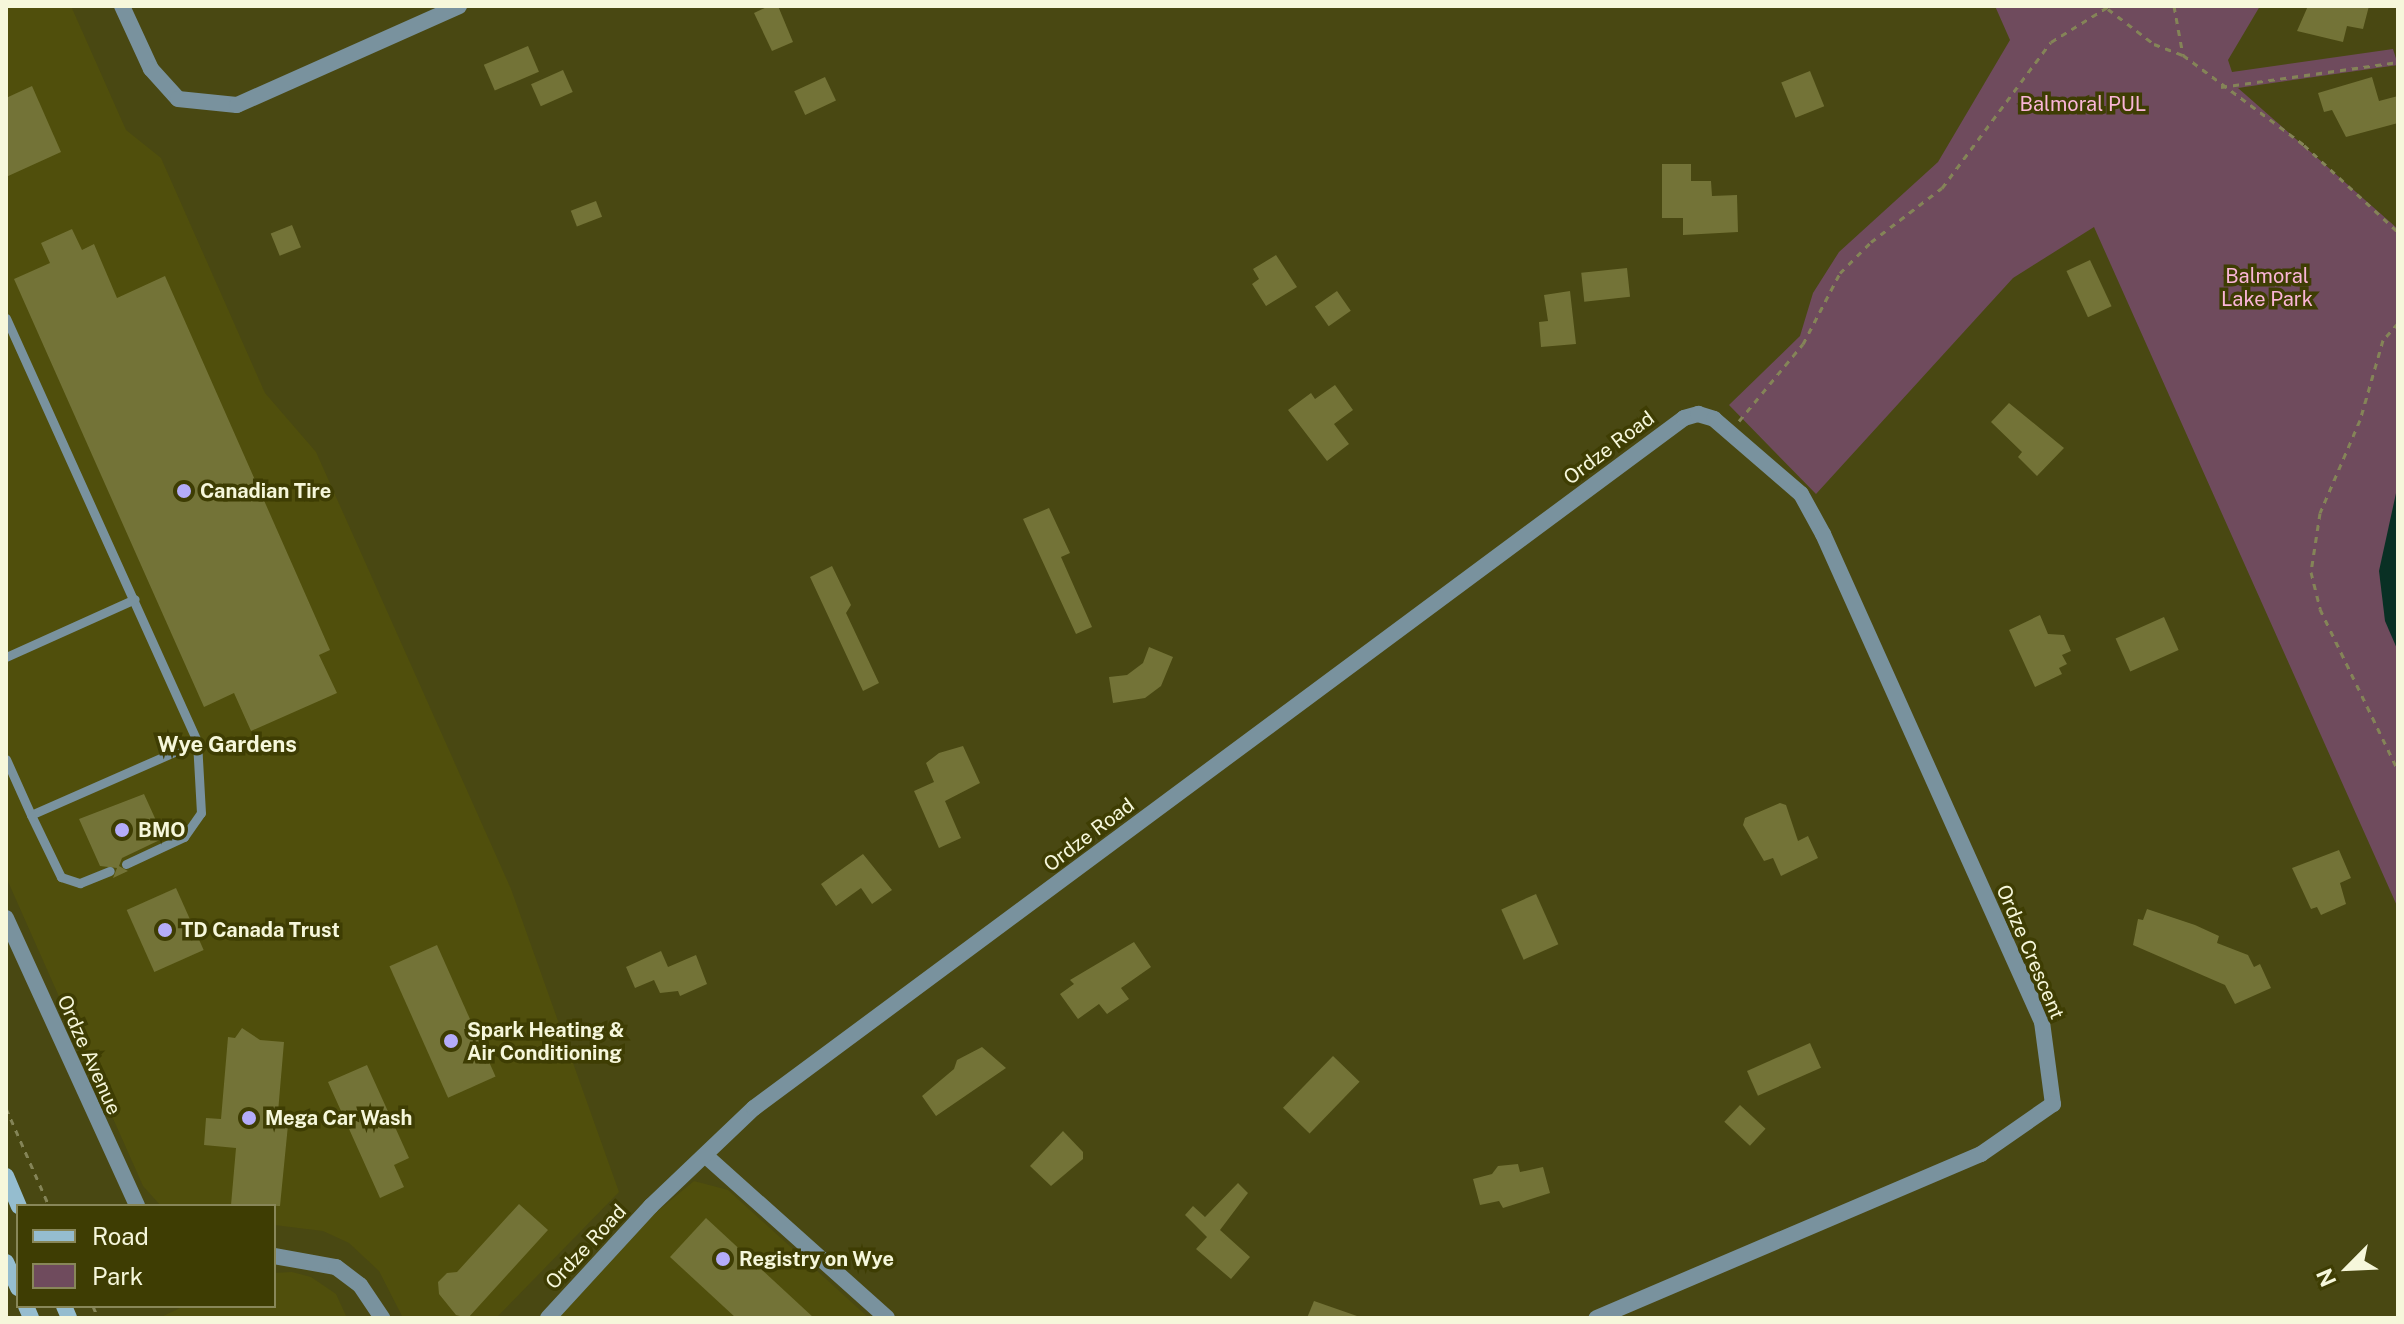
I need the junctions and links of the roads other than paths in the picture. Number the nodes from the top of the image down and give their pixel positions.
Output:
1 (122, 6) edge
2 (459, 6) edge
3 (6, 318) edge
4 (1684, 418) joint
5 (135, 599) junction
6 (6, 657) edge
7 (197, 742) junction
8 (6, 759) edge
9 (31, 815) junction
10 (126, 864) dead end
11 (110, 871) dead end
12 (6, 918) edge
13 (706, 1156) junction
14 (6, 1176) edge
15 (18, 1204) edge
16 (136, 1204) edge
17 (276, 1256) edge
18 (6, 1262) edge
19 (16, 1284) edge
20 (382, 1318) edge
21 (548, 1318) edge
22 (887, 1318) edge
23 (1596, 1318) edge

1 - 2 street
3 - 5 lane
4 - 13 street, Ordze Road
4 - 23 street, Ordze Crescent
5 - 6 lane
5 - 7 lane
7 - 9 lane
7 - 10 lane
8 - 9 lane
9 - 11 lane
12 - 16 street, Ordze Avenue
13 - 21 street, Ordze Road
13 - 22 street
14 - 15 main road
17 - 20 street
18 - 19 main road

